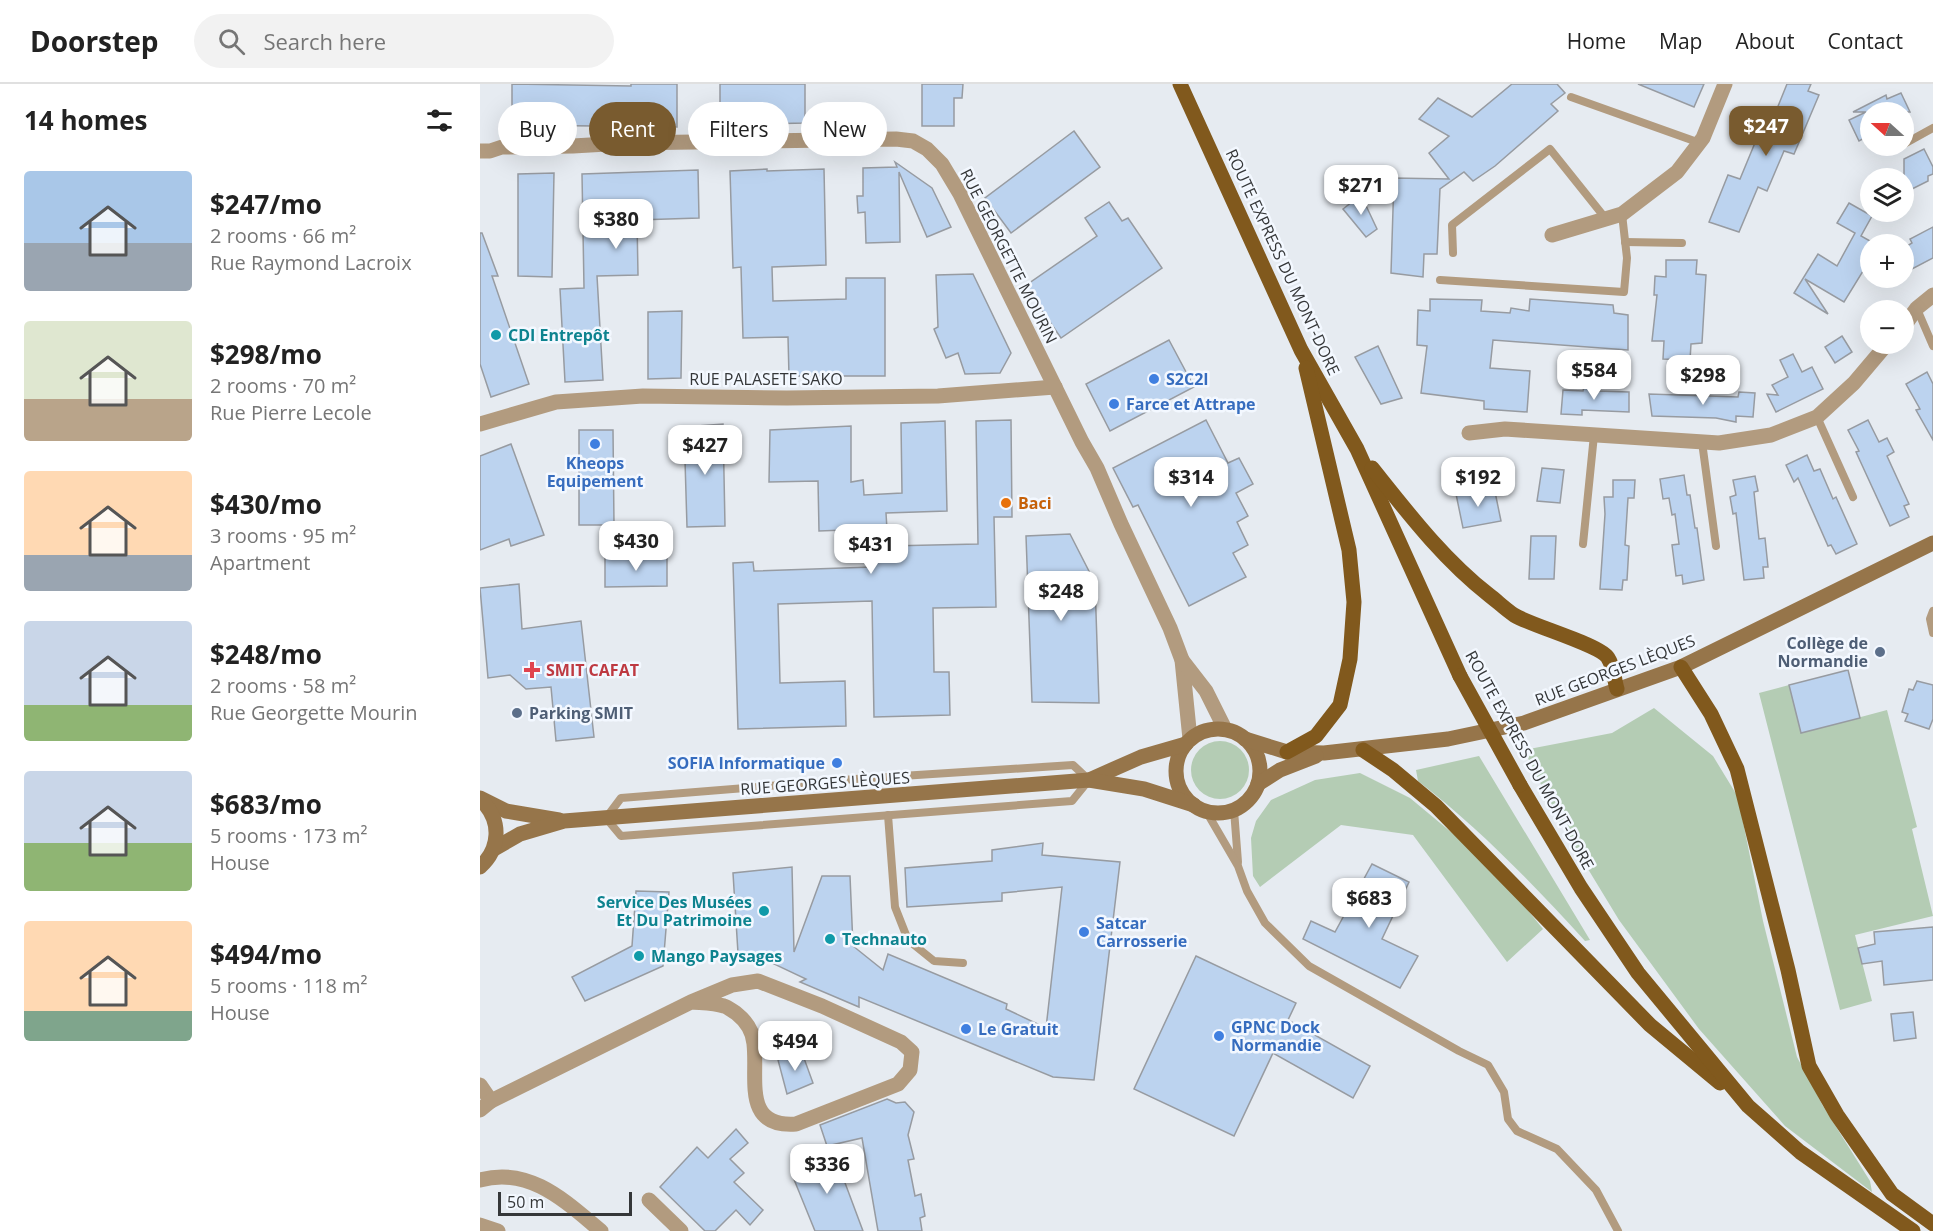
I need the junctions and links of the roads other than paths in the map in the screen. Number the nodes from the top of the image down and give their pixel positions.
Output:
1 (1180, 84) edge
2 (1725, 84) edge
3 (1571, 97) dead end
4 (1933, 128) edge
5 (1914, 138) edge
6 (1700, 143) junction
7 (480, 151) edge
8 (1622, 214) junction
9 (1606, 219) junction
10 (1552, 235) dead end
11 (1625, 242) junction
12 (1682, 243) dead end
13 (1453, 253) dead end
14 (1440, 280) dead end
15 (1933, 295) edge
16 (1917, 308) junction
17 (1914, 312) edge
18 (1933, 346) edge
19 (1301, 350) junction
20 (1879, 354) edge
21 (1055, 387) junction
22 (1817, 417) junction
23 (480, 424) edge
24 (1469, 433) dead end
25 (1594, 435) junction
26 (1702, 442) junction
27 (1357, 449) junction
28 (1853, 497) dead end
29 (1933, 543) edge
30 (1583, 544) dead end
31 (1716, 546) dead end
32 (1933, 610) edge
33 (1933, 633) edge
34 (1182, 660) junction
35 (1681, 667) junction
36 (1617, 689) junction
37 (1225, 729) junction
38 (1245, 739) junction
39 (1188, 742) junction
40 (1363, 750) junction
41 (1287, 752) junction
42 (1324, 753) junction
43 (1089, 780) junction
44 (1258, 784) junction
45 (480, 799) edge
46 (1200, 808) junction
47 (1234, 810) junction
48 (888, 815) junction
49 (606, 819) junction
50 (564, 821) junction
51 (494, 849) junction
52 (1238, 866) junction
53 (480, 867) edge
54 (963, 963) dead end
55 (691, 1002) junction
56 (480, 1085) edge
57 (485, 1106) edge
58 (1748, 1106) junction
59 (480, 1180) edge
60 (650, 1200) dead end
61 (1933, 1224) edge
62 (480, 1225) edge
63 (498, 1231) edge
64 (601, 1231) edge
65 (681, 1231) edge
66 (1618, 1231) edge
67 (1913, 1231) edge

1 - 19 main road, ROUTE EXPRESS DU MONT-DORE
2 - 6 street
3 - 6 lane
4 - 5 lane
6 - 8 street
7 - 21 street, RUE GEORGETTE MOURIN
8 - 9 street
8 - 11 lane
9 - 10 street
9 - 13 lane
11 - 12 lane
11 - 14 lane
15 - 16 street
16 - 17 street
16 - 18 lane
19 - 27 main road, ROUTE EXPRESS DU MONT-DORE
19 - 41 main road
20 - 22 street
21 - 23 street, RUE PALASETE SAKO
21 - 34 street, RUE GEORGETTE MOURIN
22 - 26 street
22 - 28 lane
24 - 25 street
25 - 26 street
25 - 30 lane
26 - 31 lane
27 - 36 main road
27 - 58 main road, ROUTE EXPRESS DU MONT-DORE, bridge
29 - 35 main road, RUE GEORGES LÈQUES
32 - 33 lane
34 - 37 street, RUE GEORGETTE MOURIN
34 - 39 street, RUE GEORGETTE MOURIN
35 - 36 main road, RUE GEORGES LÈQUES
35 - 61 main road
36 - 40 main road, RUE GEORGES LÈQUES
37 - 38 main road
37 - 39 main road
38 - 41 main road, RUE GEORGES LÈQUES
38 - 44 main road
39 - 43 main road, RUE GEORGES LÈQUES
39 - 46 main road
40 - 42 main road, RUE GEORGES LÈQUES
40 - 58 main road
41 - 42 main road, RUE GEORGES LÈQUES
42 - 44 main road, RUE GEORGES LÈQUES
43 - 46 main road, RUE GEORGES LÈQUES
43 - 48 lane
43 - 49 main road, RUE GEORGES LÈQUES
44 - 47 main road
45 - 50 main road, RUE GEORGES LÈQUES
45 - 51 main road
46 - 47 main road
46 - 52 lane
47 - 52 lane
48 - 49 lane
48 - 54 lane
49 - 50 main road, RUE GEORGES LÈQUES
50 - 51 main road, RUE GEORGES LÈQUES
51 - 53 main road
52 - 66 lane
55 - 55 street
55 - 57 street
56 - 57 street
58 - 67 main road, ROUTE EXPRESS DU MONT-DORE
59 - 64 street
60 - 65 street
62 - 63 street

